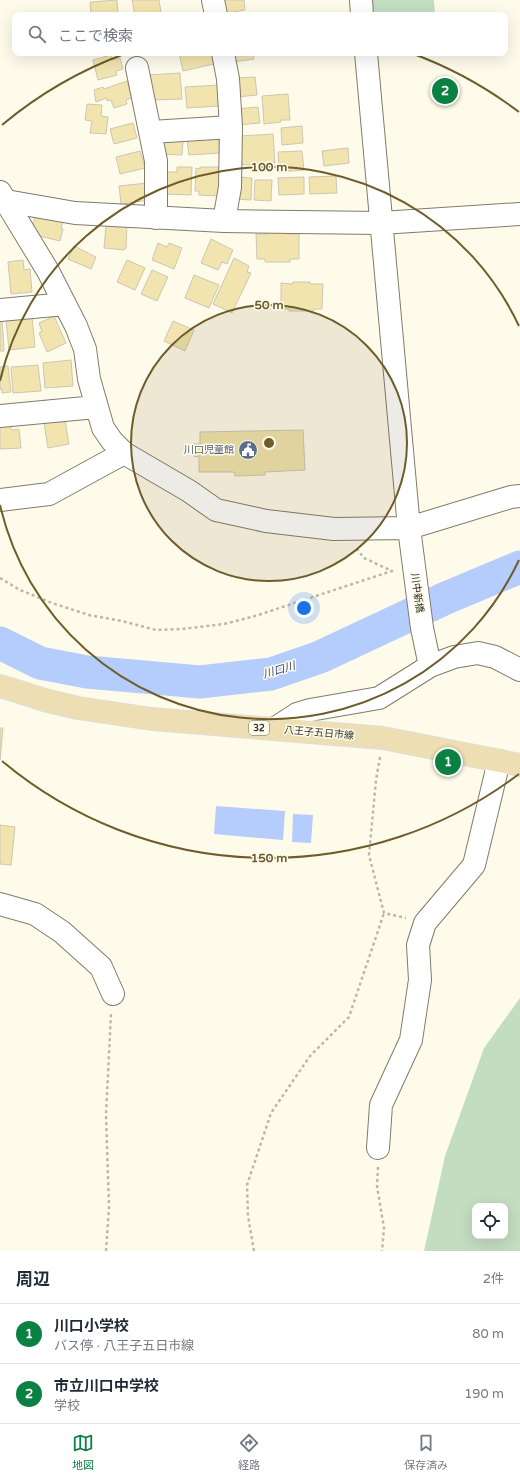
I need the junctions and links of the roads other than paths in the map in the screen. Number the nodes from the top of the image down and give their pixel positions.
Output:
1 (214, 0) edge
2 (361, 0) edge
3 (216, 12) edge
4 (362, 12) edge
5 (224, 56) edge
6 (366, 56) edge
7 (137, 68) dead end
8 (230, 127) junction
9 (151, 132) junction
10 (2, 198) edge
11 (520, 214) edge
12 (156, 218) junction
13 (224, 221) junction
14 (381, 222) junction
15 (65, 304) junction
16 (0, 310) edge
17 (96, 407) junction
18 (0, 416) edge
19 (124, 453) junction
20 (520, 496) edge
21 (0, 500) edge
22 (409, 528) junction
23 (430, 666) junction
24 (520, 670) edge
25 (0, 686) edge
26 (274, 729) junction
27 (499, 761) junction
28 (520, 765) edge
29 (0, 904) edge
30 (113, 994) road end
31 (378, 1148) road end

1 - 3 street
2 - 4 street
5 - 8 street
6 - 14 street, 川中新橋
7 - 9 street
8 - 9 street
8 - 13 street
9 - 12 street
10 - 12 street
10 - 15 street
11 - 14 street
12 - 13 street
13 - 14 street
14 - 22 street, 川中新橋
15 - 16 street
15 - 17 street
17 - 18 street
17 - 19 street
19 - 21 street
19 - 22 street
20 - 22 street
22 - 23 street, 川中新橋
23 - 24 street
23 - 26 street
25 - 26 main road, 八王子五日市線 / 32
26 - 27 main road, 八王子五日市線 / 32
27 - 28 main road, 八王子五日市線 / 32
27 - 31 street
29 - 30 street

